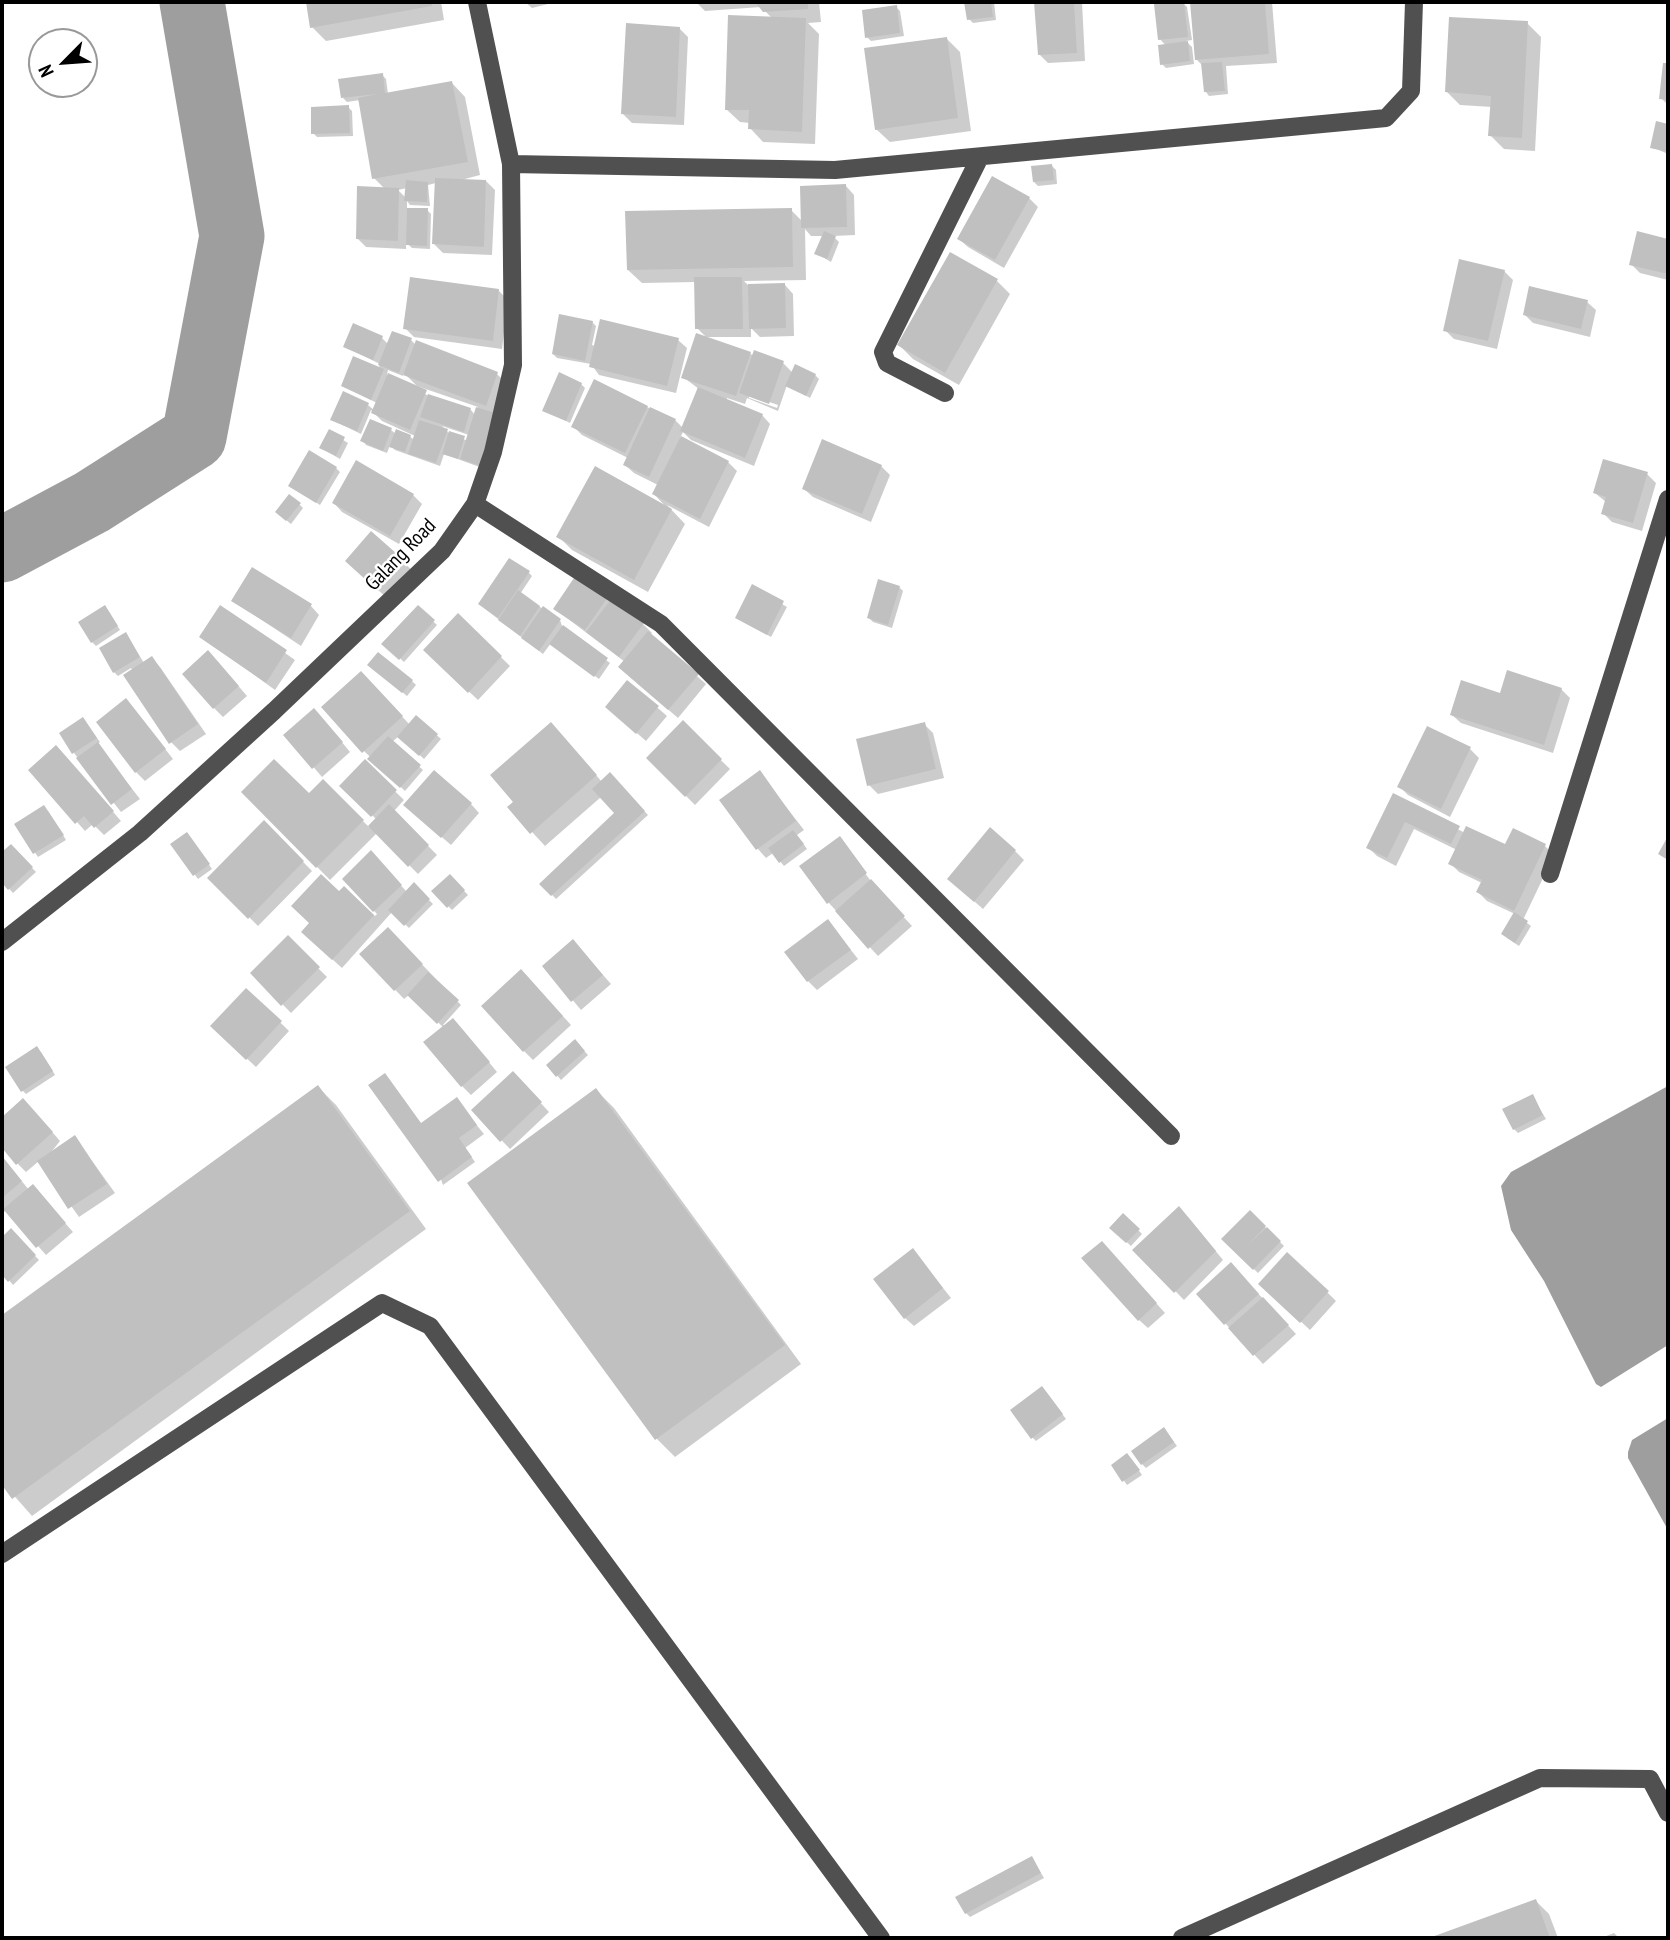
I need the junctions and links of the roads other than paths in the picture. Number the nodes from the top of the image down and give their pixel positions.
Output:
1 (477, 2) edge
2 (1414, 2) edge
3 (980, 157) junction
4 (511, 164) junction
5 (945, 393) dead end
6 (1668, 499) edge
7 (475, 504) junction
8 (1550, 874) dead end
9 (2, 942) edge
10 (1171, 1136) dead end
11 (2, 1554) edge
12 (1668, 1813) edge
13 (881, 1938) edge
14 (1182, 1938) edge

1 - 4 street, Galang Road
2 - 3 street
3 - 4 street
3 - 5 street
4 - 7 street, Galang Road
6 - 8 street
7 - 9 street, Galang Road
7 - 10 street
11 - 13 street
12 - 14 street

